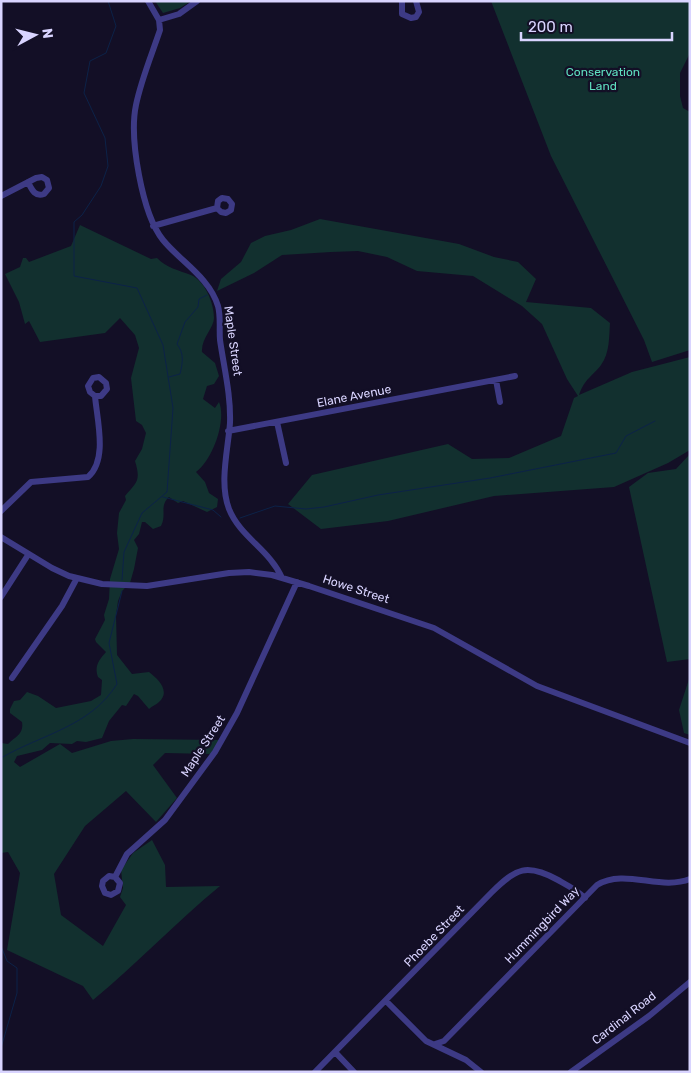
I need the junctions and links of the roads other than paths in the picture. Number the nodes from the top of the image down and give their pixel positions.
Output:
1 (148, 1) edge
2 (197, 1) edge
3 (402, 1) edge
4 (416, 1) edge
5 (159, 20) junction
6 (28, 182) dead end
7 (1, 196) edge
8 (218, 208) dead end
9 (153, 226) junction
10 (516, 376) dead end
11 (496, 380) junction
12 (95, 396) dead end
13 (500, 402) dead end
14 (277, 422) junction
15 (228, 431) junction
16 (286, 463) dead end
17 (1, 511) edge
18 (1, 537) edge
19 (28, 556) junction
20 (77, 578) junction
21 (282, 578) junction
22 (297, 582) junction
23 (1, 596) edge
24 (12, 678) dead end
25 (690, 743) edge
26 (115, 877) dead end
27 (690, 880) edge
28 (585, 898) junction
29 (690, 982) edge
30 (386, 1002) junction
31 (434, 1044) junction
32 (334, 1052) junction
33 (315, 1072) edge
34 (354, 1072) edge
35 (481, 1072) edge
36 (571, 1072) edge

1 - 5 street
2 - 5 street
3 - 4 street
5 - 9 street, Maple Street
6 - 7 street
8 - 9 street
9 - 15 street, Maple Street
10 - 11 street, Elane Avenue
11 - 13 street
11 - 14 street, Elane Avenue
12 - 17 street
14 - 15 street, Elane Avenue
14 - 16 street
15 - 21 street, Maple Street
18 - 19 street, Howe Street
19 - 20 street, Howe Street
19 - 23 street
20 - 21 street, Howe Street
20 - 24 street
21 - 22 street, Howe Street
22 - 25 street, Howe Street
22 - 26 street, Maple Street
27 - 28 street, Hummingbird Way
28 - 30 street, Phoebe Street
28 - 31 street, Hummingbird Way
29 - 36 street, Cardinal Road
30 - 31 street
30 - 32 street, Phoebe Street
31 - 35 street
32 - 33 street, Phoebe Street
32 - 34 street

